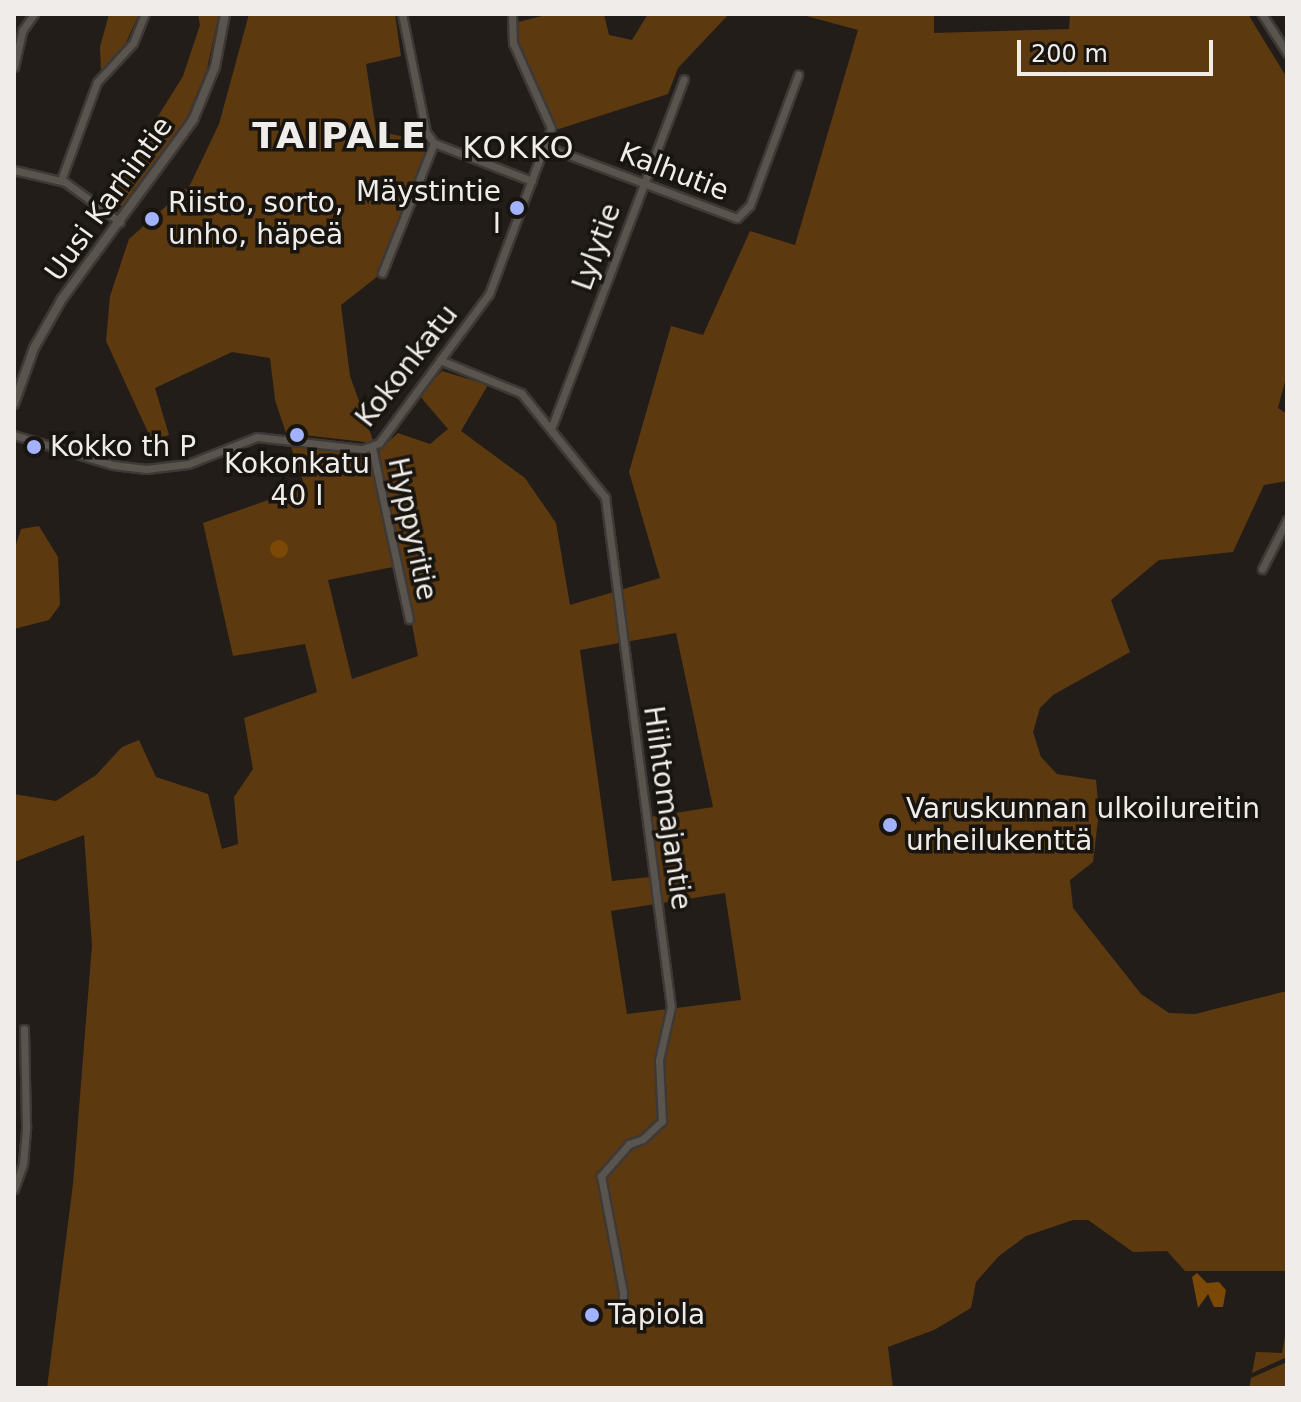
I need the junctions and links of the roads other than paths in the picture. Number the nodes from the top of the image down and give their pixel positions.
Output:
1 (34, 14) edge
2 (145, 14) edge
3 (225, 14) edge
4 (402, 14) edge
5 (512, 14) edge
6 (1262, 14) edge
7 (1287, 53) edge
8 (14, 67) edge
9 (798, 75) dead end
10 (684, 79) dead end
11 (434, 143) junction
12 (545, 146) junction
13 (14, 170) edge
14 (61, 180) junction
15 (532, 181) junction
16 (644, 183) junction
17 (120, 222) junction
18 (382, 273) dead end
19 (440, 360) junction
20 (14, 404) edge
21 (551, 429) junction
22 (14, 435) edge
23 (372, 448) junction
24 (1287, 520) edge
25 (1262, 569) dead end
26 (409, 619) dead end
27 (24, 1029) dead end
28 (18, 1072) edge
29 (14, 1189) edge
30 (622, 1315) dead end

1 - 8 street
2 - 14 street
3 - 17 street, Uusi Karhintie
4 - 11 street
5 - 12 street, Kokonkatu
6 - 7 street
9 - 16 street, Kalhutie
10 - 16 street, Lylytie
11 - 15 street
11 - 18 street
12 - 15 street, Kokonkatu
12 - 16 street, Kalhutie
13 - 14 street
14 - 17 street
15 - 19 street, Kokonkatu
16 - 21 street, Lylytie
17 - 20 street, Uusi Karhintie
19 - 21 street, Hiihtomajantie
19 - 23 street, Kokonkatu
21 - 30 street, Hiihtomajantie
22 - 23 street, Kokonkatu
23 - 26 street, Hyppyritie
24 - 25 street
27 - 28 street
28 - 29 street

